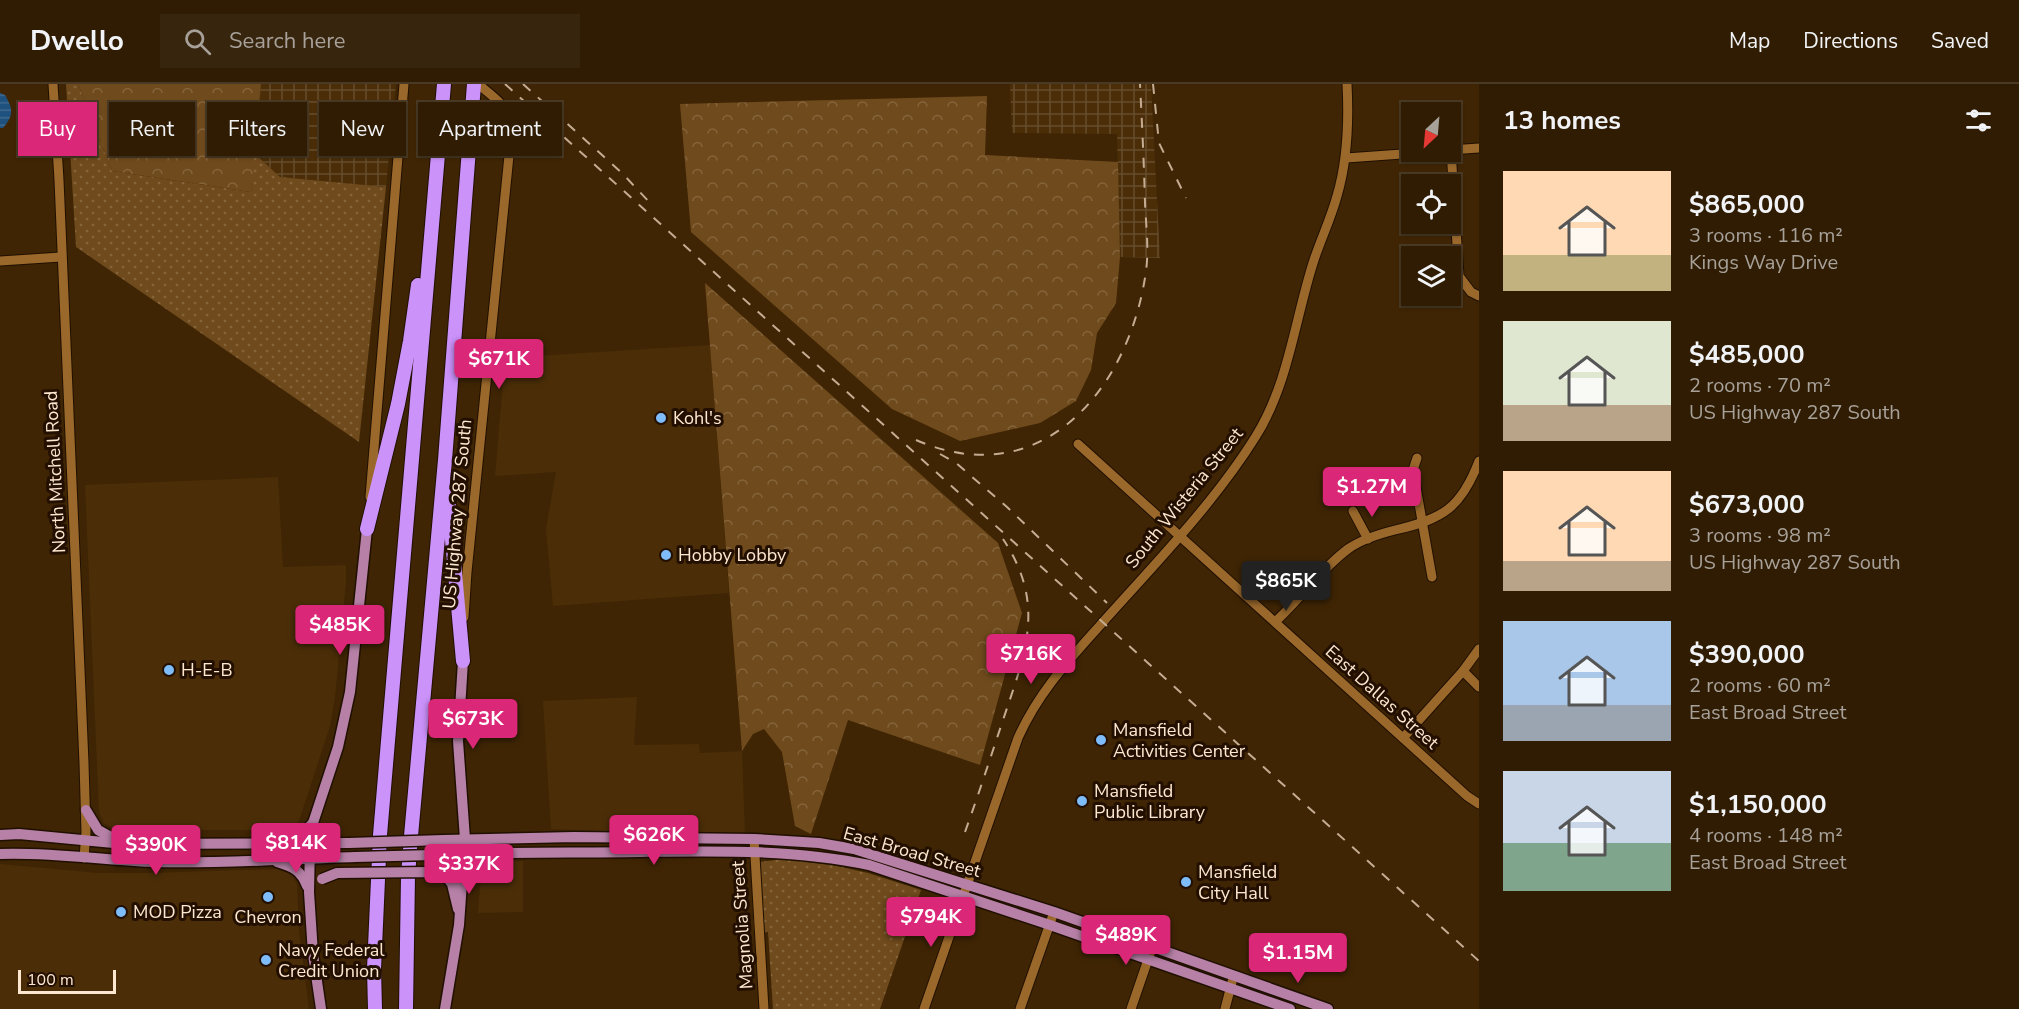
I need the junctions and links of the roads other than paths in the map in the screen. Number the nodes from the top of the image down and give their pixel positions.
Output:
1 (53, 84) edge
2 (404, 84) edge
3 (476, 84) edge
4 (1347, 84) edge
5 (1479, 148) edge
6 (1461, 149) edge
7 (1401, 154) edge
8 (436, 156) edge
9 (437, 156) edge
10 (1346, 158) junction
11 (1452, 162) edge
12 (61, 257) junction
13 (0, 261) edge
14 (1479, 296) edge
15 (1078, 444) dead end
16 (1417, 458) dead end
17 (445, 460) junction
18 (1479, 461) edge
19 (1353, 511) dead end
20 (1422, 524) junction
21 (367, 529) junction
22 (1179, 535) junction
23 (1368, 539) junction
24 (1432, 577) dead end
25 (1276, 621) junction
26 (1479, 649) edge
27 (463, 661) junction
28 (1463, 671) junction
29 (1479, 687) edge
30 (1403, 738) junction
31 (1479, 804) edge
32 (86, 810) junction
33 (463, 816) junction
34 (314, 824) junction
35 (0, 835) edge
36 (574, 837) junction
37 (502, 838) junction
38 (688, 839) junction
39 (754, 839) junction
40 (465, 840) junction
41 (86, 842) junction
42 (281, 843) junction
43 (819, 843) junction
44 (124, 844) junction
45 (310, 844) junction
46 (689, 851) junction
47 (574, 852) junction
48 (754, 852) junction
49 (0, 854) edge
50 (464, 854) junction
51 (873, 854) junction
52 (816, 855) junction
53 (84, 858) junction
54 (310, 858) junction
55 (271, 860) junction
56 (869, 865) junction
57 (967, 885) junction
58 (309, 892) junction
59 (963, 896) junction
60 (1054, 912) junction
61 (460, 915) junction
62 (1050, 925) junction
63 (1152, 948) junction
64 (1149, 959) junction
65 (1236, 976) junction
66 (1232, 988) junction
67 (321, 1009) edge
68 (375, 1009) edge
69 (406, 1009) edge
70 (445, 1009) edge
71 (764, 1009) edge
72 (924, 1009) edge
73 (1020, 1009) edge
74 (1131, 1009) edge
75 (1225, 1009) edge
76 (1290, 1009) edge
77 (1328, 1009) edge

1 - 12 street, North Mitchell Road
2 - 21 street
3 - 17 highway
3 - 27 street, US Highway 287 South
4 - 10 street, South Wisteria Street
5 - 6 street
7 - 10 street
8 - 21 highway
9 - 68 highway
10 - 22 street, South Wisteria Street
11 - 14 street
12 - 13 street
12 - 32 street, North Mitchell Road
15 - 22 street, East Dallas Street
16 - 20 street
17 - 27 highway
17 - 69 highway
18 - 20 street
19 - 23 street
20 - 23 street
20 - 24 street
21 - 34 main road
22 - 25 street, East Dallas Street
22 - 57 street, South Wisteria Street
23 - 25 street
25 - 30 street, East Dallas Street
26 - 28 street
27 - 33 main road, US Highway 287 South
28 - 29 street
28 - 30 street
30 - 31 street, East Dallas Street
32 - 41 street, North Mitchell Road
32 - 44 main road
33 - 37 main road
33 - 40 main road, US Highway 287 South
34 - 42 main road
34 - 45 main road
35 - 41 main road, East Broad Street
36 - 37 main road, East Broad Street
36 - 38 main road, East Broad Street
36 - 47 main road
37 - 40 main road, East Broad Street
38 - 39 main road, East Broad Street
38 - 46 main road
39 - 43 main road, East Broad Street
39 - 48 street, Magnolia Street
40 - 45 main road, East Broad Street, bridge
40 - 50 main road, US Highway 287 South
41 - 44 main road, East Broad Street
41 - 53 street, North Mitchell Road
42 - 44 main road, East Broad Street
42 - 45 main road, East Broad Street
43 - 51 main road, East Broad Street
43 - 52 main road
45 - 54 main road
46 - 47 main road, East Broad Street
46 - 48 main road, East Broad Street
47 - 50 main road, East Broad Street
48 - 52 main road, East Broad Street
48 - 71 street, Magnolia Street
49 - 53 main road, East Broad Street
50 - 54 main road, East Broad Street, bridge
50 - 61 main road, US Highway 287 South
51 - 56 main road
51 - 57 main road, East Broad Street
52 - 56 main road, East Broad Street
53 - 55 main road, East Broad Street
54 - 55 main road, East Broad Street
54 - 58 main road
55 - 58 main road
56 - 59 main road, East Broad Street
57 - 59 street, South Wisteria Street
57 - 60 main road, East Broad Street
58 - 61 main road, bridge
58 - 67 main road
59 - 62 main road, East Broad Street
59 - 72 street, South Wisteria Street
60 - 62 street
60 - 63 main road, East Broad Street
61 - 70 main road, US Highway 287 South
62 - 64 main road, East Broad Street
62 - 73 street
63 - 64 street
63 - 65 main road, East Broad Street
64 - 66 main road, East Broad Street
64 - 74 street
65 - 66 street
65 - 77 main road, East Broad Street
66 - 75 street
66 - 76 main road, East Broad Street

